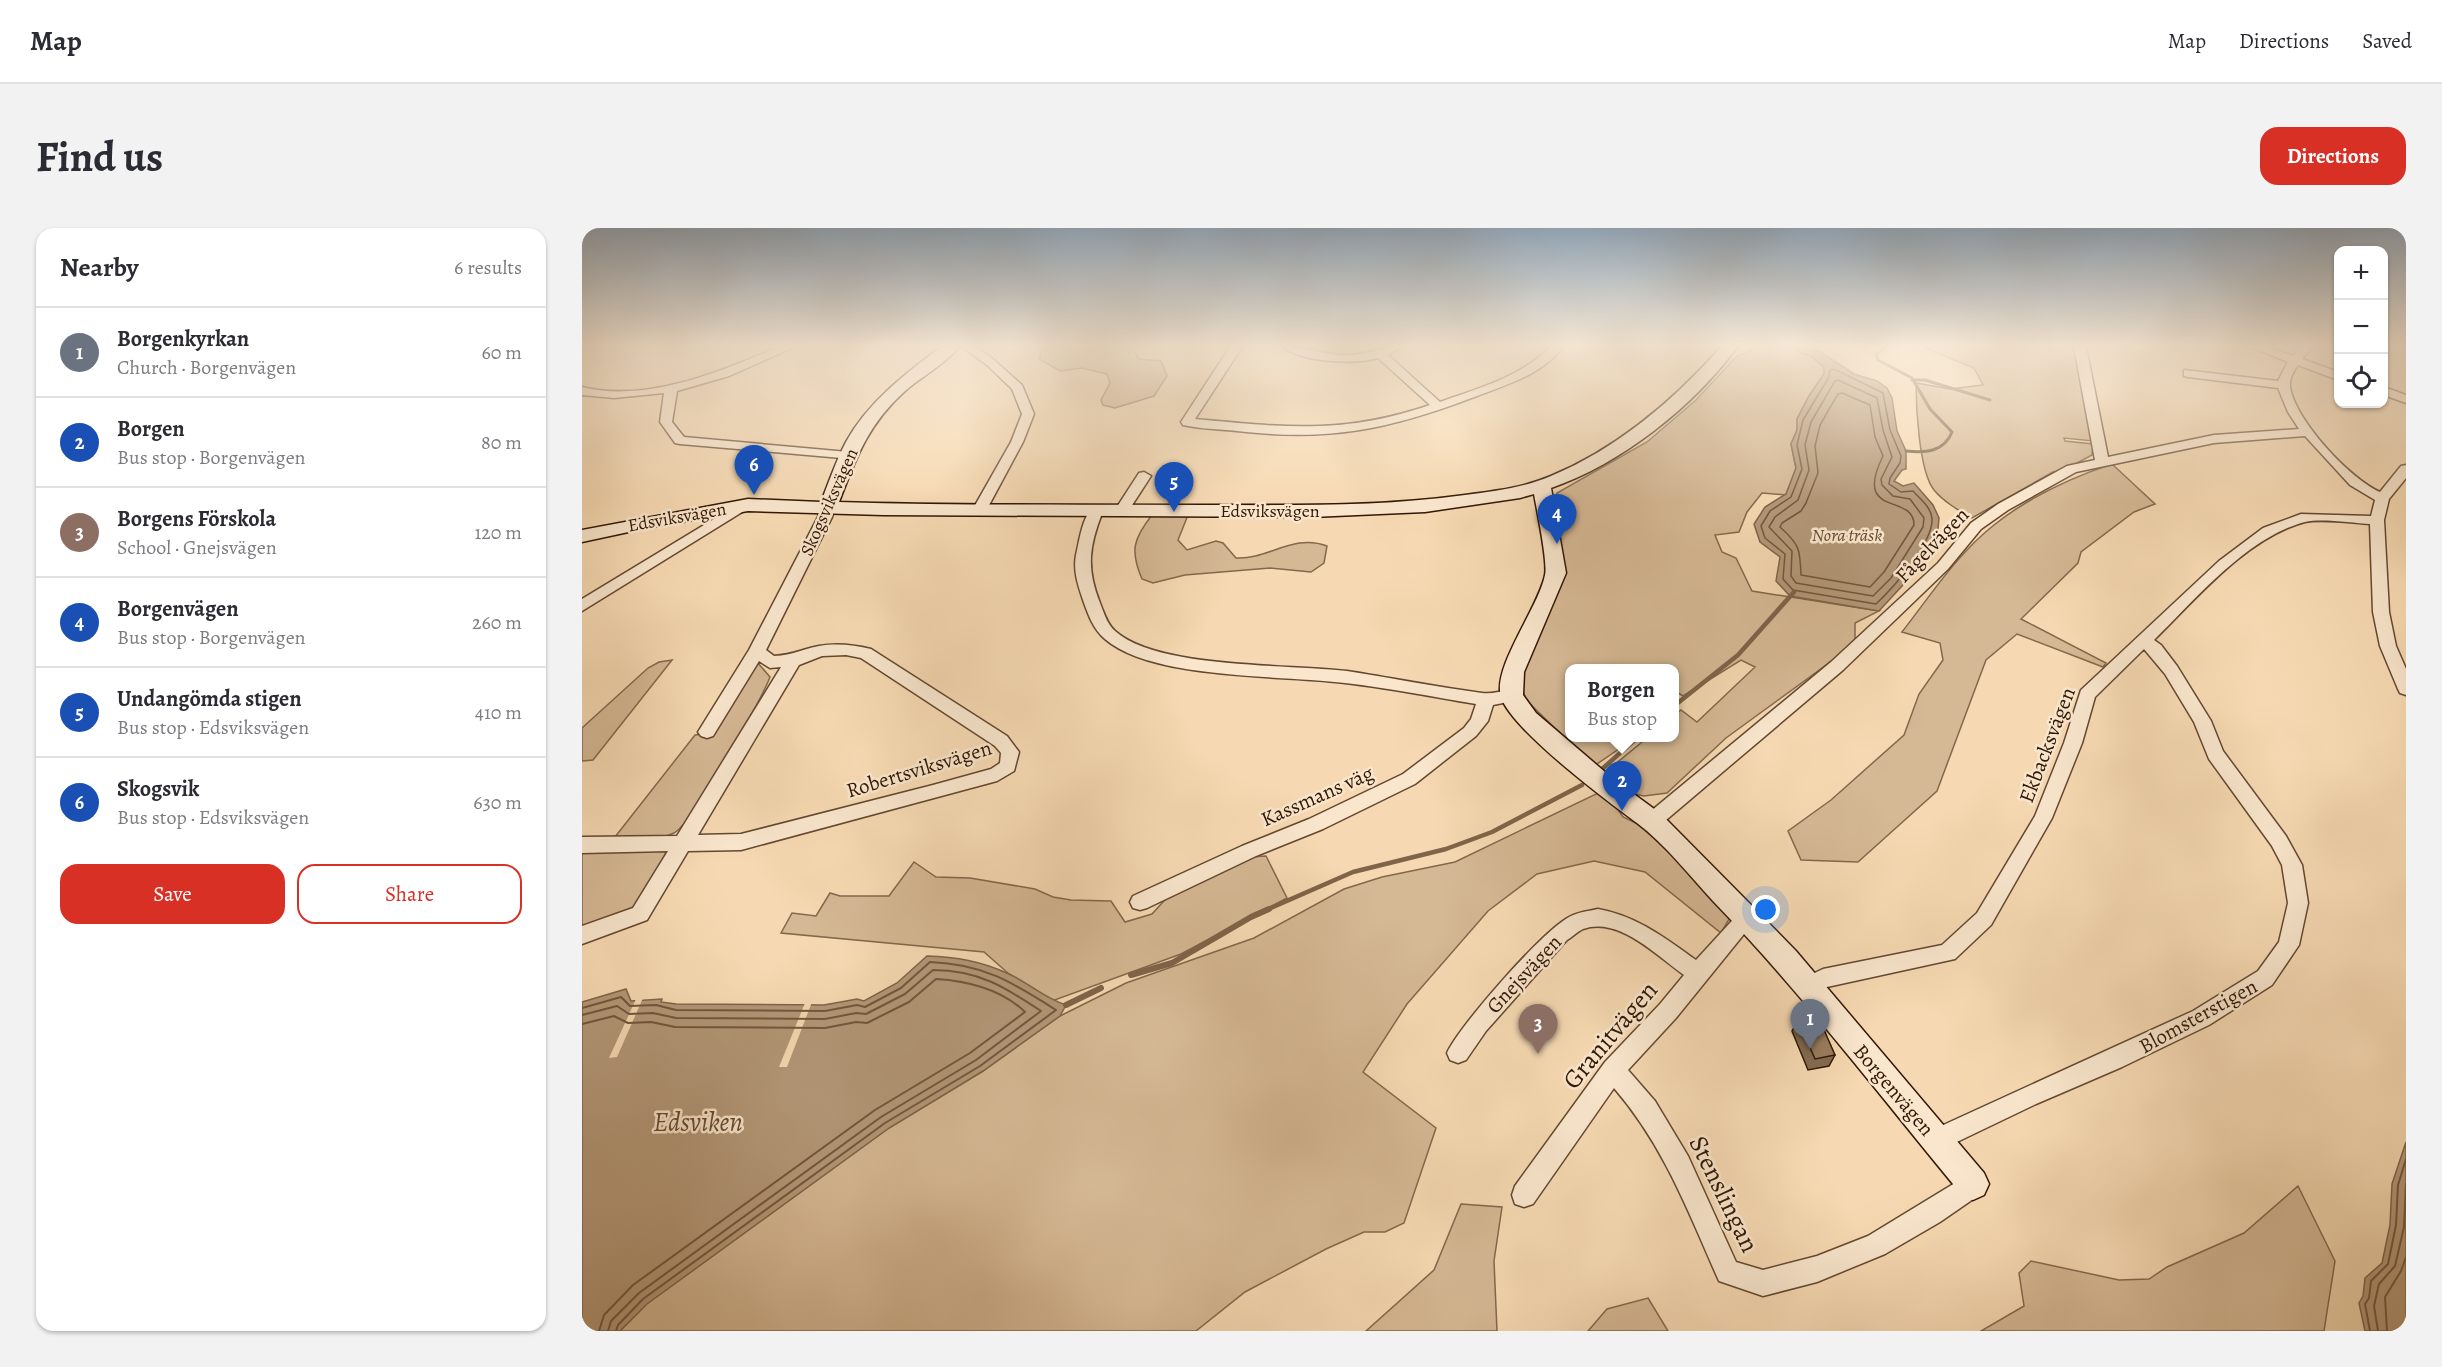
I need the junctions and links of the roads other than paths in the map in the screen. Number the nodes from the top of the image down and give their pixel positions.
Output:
1 (670, 398) edge
2 (890, 398) edge
3 (1022, 398) edge
4 (1202, 398) edge
5 (1430, 398) edge
6 (1462, 398) edge
7 (1682, 398) edge
8 (2090, 398) edge
9 (2287, 398) edge
10 (1439, 407) junction
11 (2307, 432) junction
12 (848, 456) junction
13 (2102, 462) junction
14 (2406, 470) edge
15 (1144, 476) dead end
16 (1542, 487) junction
17 (2382, 498) junction
18 (742, 506) junction
19 (828, 506) junction
20 (980, 509) junction
21 (1122, 510) junction
22 (1096, 511) junction
23 (2377, 520) junction
24 (582, 536) edge
25 (582, 606) edge
26 (2144, 641) junction
27 (757, 651) junction
28 (793, 661) junction
29 (2406, 689) edge
30 (1512, 696) junction
31 (1486, 700) junction
32 (707, 732) dead end
33 (1652, 821) junction
34 (683, 842) junction
35 (582, 844) edge
36 (1140, 902) dead end
37 (1747, 918) junction
38 (582, 935) edge
39 (1698, 973) junction
40 (1807, 987) junction
41 (1458, 1053) dead end
42 (1613, 1070) junction
43 (1936, 1140) junction
44 (1973, 1184) joint
45 (1524, 1195) dead end

1 - 12 street
2 - 12 street, Skogsviksvägen
3 - 20 street
4 - 10 street
5 - 10 street
6 - 10 street
7 - 16 street, Edsviksvägen
8 - 13 street
9 - 11 street
11 - 13 street, Fågelvägen
11 - 17 street
12 - 19 street, Skogsviksvägen
13 - 33 street, Fågelvägen
14 - 17 street
15 - 21 street
16 - 21 street, Edsviksvägen
16 - 30 street
17 - 23 street
18 - 19 street, Edsviksvägen
18 - 24 street, Edsviksvägen
18 - 25 street
19 - 20 street, Edsviksvägen
19 - 27 street, Skogsviksvägen
20 - 22 street, Edsviksvägen
21 - 22 street, Edsviksvägen
22 - 31 street
23 - 26 street, Ekbacksvägen
23 - 29 street
26 - 40 street, Ekbacksvägen
26 - 43 street, Blomsterstigen
27 - 28 street
27 - 32 street, Skogsviksvägen
28 - 34 street
28 - 34 street, Robertsviksvägen
30 - 31 street
30 - 33 street, Borgenvägen
31 - 36 street, Kassmans väg
33 - 37 street, Borgenvägen
34 - 35 street, Robertsviksvägen
34 - 38 street
37 - 39 street, Granitvägen
37 - 40 street, Borgenvägen
39 - 41 street, Gnejsvägen
39 - 42 street, Granitvägen
40 - 43 street, Borgenvägen
42 - 44 street, Stenslingan
42 - 45 street, Granitvägen
43 - 44 street, Borgenvägen

